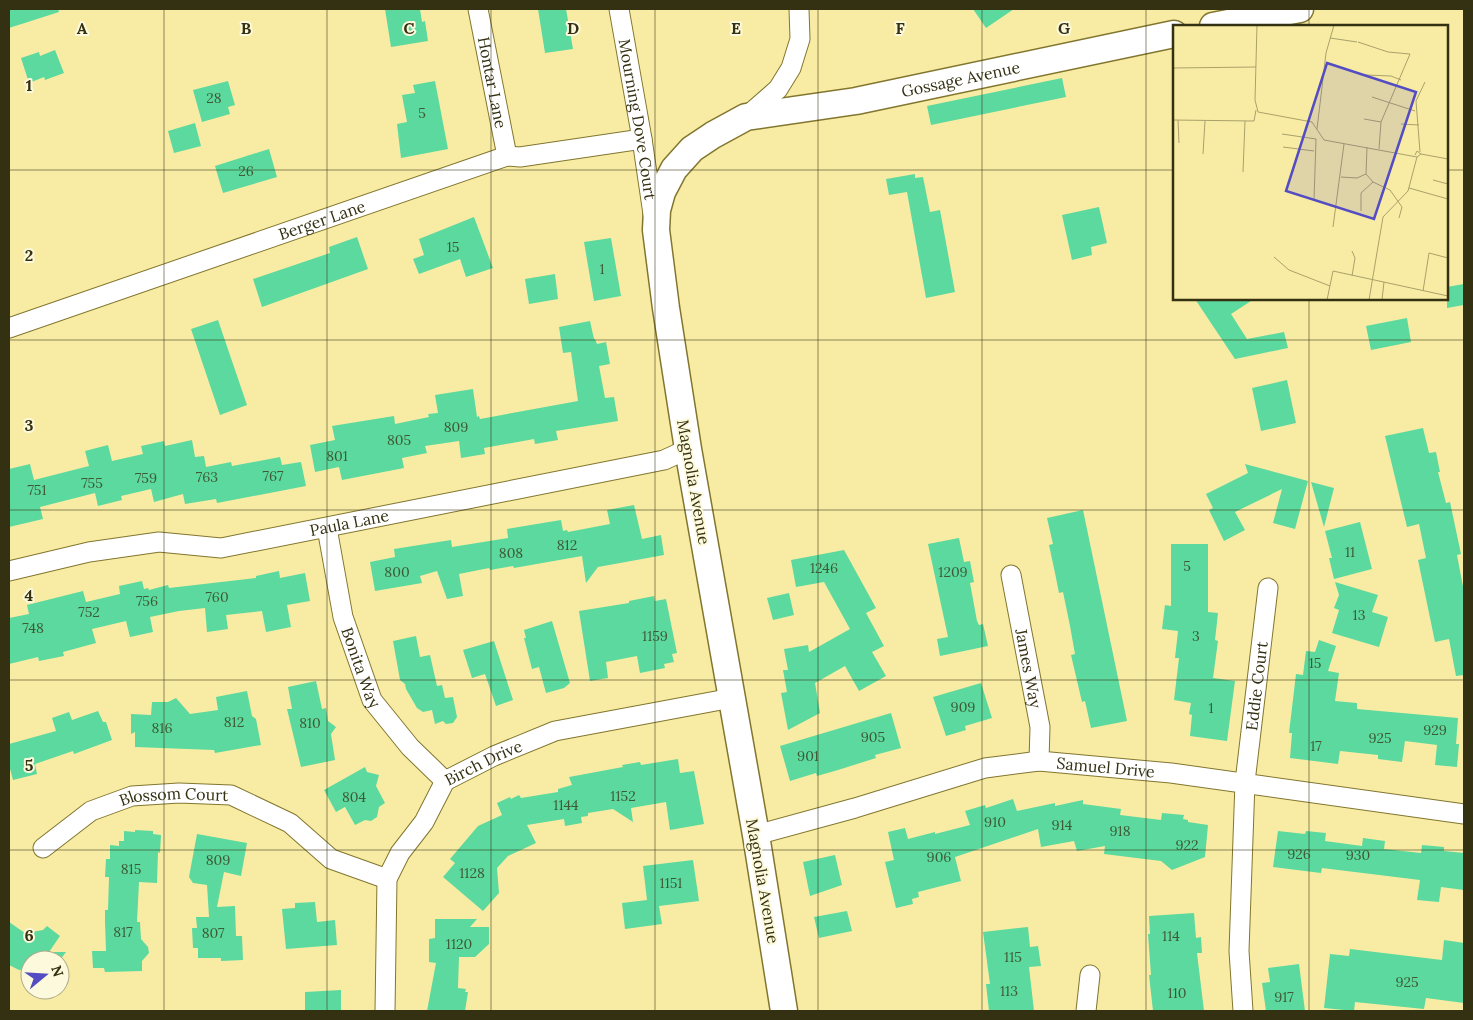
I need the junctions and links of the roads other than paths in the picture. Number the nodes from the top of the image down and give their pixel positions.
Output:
1 (478, 9) edge
2 (619, 9) edge
3 (799, 9) edge
4 (1300, 9) edge
5 (1218, 25) edge
6 (1173, 34) edge
7 (746, 117) junction
8 (642, 139) junction
9 (507, 156) junction
10 (656, 230) junction
11 (9, 328) edge
12 (688, 449) junction
13 (327, 528) junction
14 (9, 571) edge
15 (1011, 575) dead end
16 (1268, 588) dead end
17 (732, 698) junction
18 (1038, 761) junction
19 (445, 781) junction
20 (1245, 782) junction
21 (1464, 814) edge
22 (756, 835) junction
23 (43, 848) dead end
24 (387, 879) junction
25 (1090, 975) dead end
26 (385, 1011) edge
27 (784, 1011) edge
28 (1086, 1011) edge
29 (1243, 1011) edge

1 - 9 street, Hontar Lane
2 - 8 street, Mourning Dove Court
3 - 7 street, Magnolia Avenue
4 - 5 street
6 - 7 street, Gossage Avenue
7 - 10 street, Magnolia Avenue
8 - 9 street, Berger Lane
8 - 10 street, Mourning Dove Court
9 - 11 street, Berger Lane
10 - 12 street, Magnolia Avenue
12 - 13 street, Paula Lane
12 - 17 street, Magnolia Avenue
13 - 14 street, Paula Lane
13 - 19 street, Bonita Way
15 - 18 street, James Way
16 - 20 street, Eddie Court
17 - 19 street, Birch Drive
17 - 22 street, Magnolia Avenue
18 - 20 street, Samuel Drive
18 - 22 street, Samuel Drive
19 - 24 street, Birch Drive
20 - 21 street, Samuel Drive
20 - 29 street, Eddie Court
22 - 27 street, Magnolia Avenue
23 - 24 street, Blossom Court
24 - 26 street, Birch Drive
25 - 28 street

